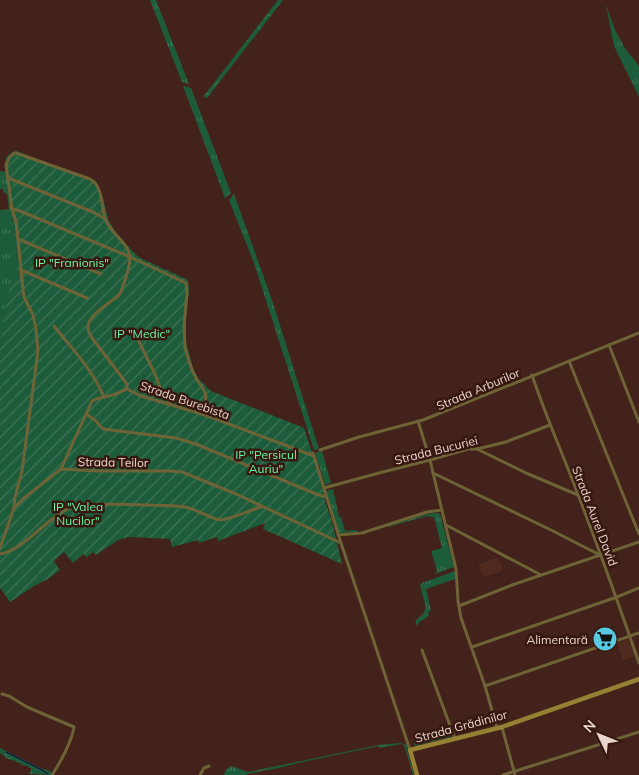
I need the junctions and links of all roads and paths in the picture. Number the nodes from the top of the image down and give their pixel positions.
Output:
1 (8, 178) junction
2 (12, 209) junction
3 (105, 219) junction
4 (18, 239) junction
5 (130, 257) junction
6 (21, 270) junction
7 (100, 274) dead end
8 (87, 298) dead end
9 (54, 326) dead end
10 (135, 329) dead end
11 (639, 333) edge
12 (609, 345) junction
13 (569, 361) junction
14 (532, 376) junction
15 (126, 389) junction
16 (104, 397) junction
17 (164, 397) junction
18 (160, 402) junction
19 (173, 406) junction
20 (86, 414) junction
21 (205, 415) junction
22 (418, 421) junction
23 (639, 422) edge
24 (550, 425) junction
25 (477, 449) junction
26 (320, 450) dead end
27 (314, 454) joint
28 (430, 460) junction
29 (61, 468) junction
30 (433, 473) junction
31 (324, 488) junction
32 (578, 495) junction
33 (327, 497) junction
34 (262, 506) junction
35 (14, 508) junction
36 (442, 510) junction
37 (445, 525) junction
38 (639, 534) edge
39 (338, 535) junction
40 (639, 542) edge
41 (341, 543) junction
42 (0, 548) edge
43 (0, 554) edge
44 (601, 555) junction
45 (541, 575) junction
46 (639, 588) edge
47 (617, 597) junction
48 (459, 606) junction
49 (639, 632) edge
50 (630, 636) junction
51 (472, 647) junction
52 (422, 650) dead end
53 (639, 663) edge
54 (639, 680) edge
55 (485, 686) junction
56 (1, 695) edge
57 (499, 728) junction
58 (639, 732) edge
59 (454, 739) junction
60 (410, 750) junction
61 (209, 766) dead end
62 (514, 773) edge
63 (52, 775) edge
64 (200, 775) edge
65 (416, 775) edge
66 (503, 775) edge

1 - 2 street
1 - 3 street
1 - 3 street
2 - 4 street
2 - 5 street
3 - 5 street
4 - 6 street
4 - 7 street
5 - 15 street
5 - 21 street
6 - 8 street
6 - 35 street
9 - 16 street
10 - 17 street
11 - 12 street, Strada Arburilor
12 - 13 street, Strada Arburilor
12 - 23 street
13 - 14 street, Strada Arburilor
13 - 38 street
14 - 22 street, Strada Arburilor
14 - 24 street, Strada Aurel David
15 - 16 street, Strada Burebista
15 - 18 street, Strada Burebista
16 - 20 street, Strada Burebista
17 - 18 street
17 - 19 street
18 - 19 street, Strada Burebista
19 - 21 street, Strada Burebista
20 - 29 street, Strada Burebista
20 - 33 street
21 - 27 street, Strada Burebista
22 - 26 street, Strada Arburilor
22 - 28 street
24 - 25 street, Strada Bucuriei
24 - 32 street, Strada Aurel David
25 - 28 street, Strada Bucuriei
25 - 32 street
27 - 31 street, Strada Grădinilor
28 - 30 street
28 - 31 street, Strada Bucuriei
29 - 34 street, Strada Teilor
29 - 35 street, Strada Teilor
30 - 36 street
30 - 44 street
31 - 33 street, Strada Grădinilor
32 - 44 street, Strada Aurel David
33 - 39 street, Strada Grădinilor
34 - 41 street, Strada Teilor
34 - 43 street
35 - 42 street, Strada Teilor
36 - 37 street
36 - 39 street
37 - 45 street
37 - 48 street
39 - 41 street, Strada Grădinilor
40 - 44 street
41 - 60 street, Strada Grădinilor
44 - 45 street
44 - 47 street, Strada Aurel David
45 - 48 street
46 - 47 street
47 - 50 street, Strada Aurel David
47 - 51 street
48 - 51 street
49 - 50 street
50 - 53 street, Strada Aurel David
50 - 55 street
51 - 55 street
52 - 59 street
54 - 57 street, Strada Grădinilor
55 - 57 street
56 - 63 street
57 - 59 street, Strada Grădinilor
57 - 62 street
58 - 62 street
59 - 60 street, Strada Grădinilor
60 - 65 street
61 - 64 street
62 - 66 street

